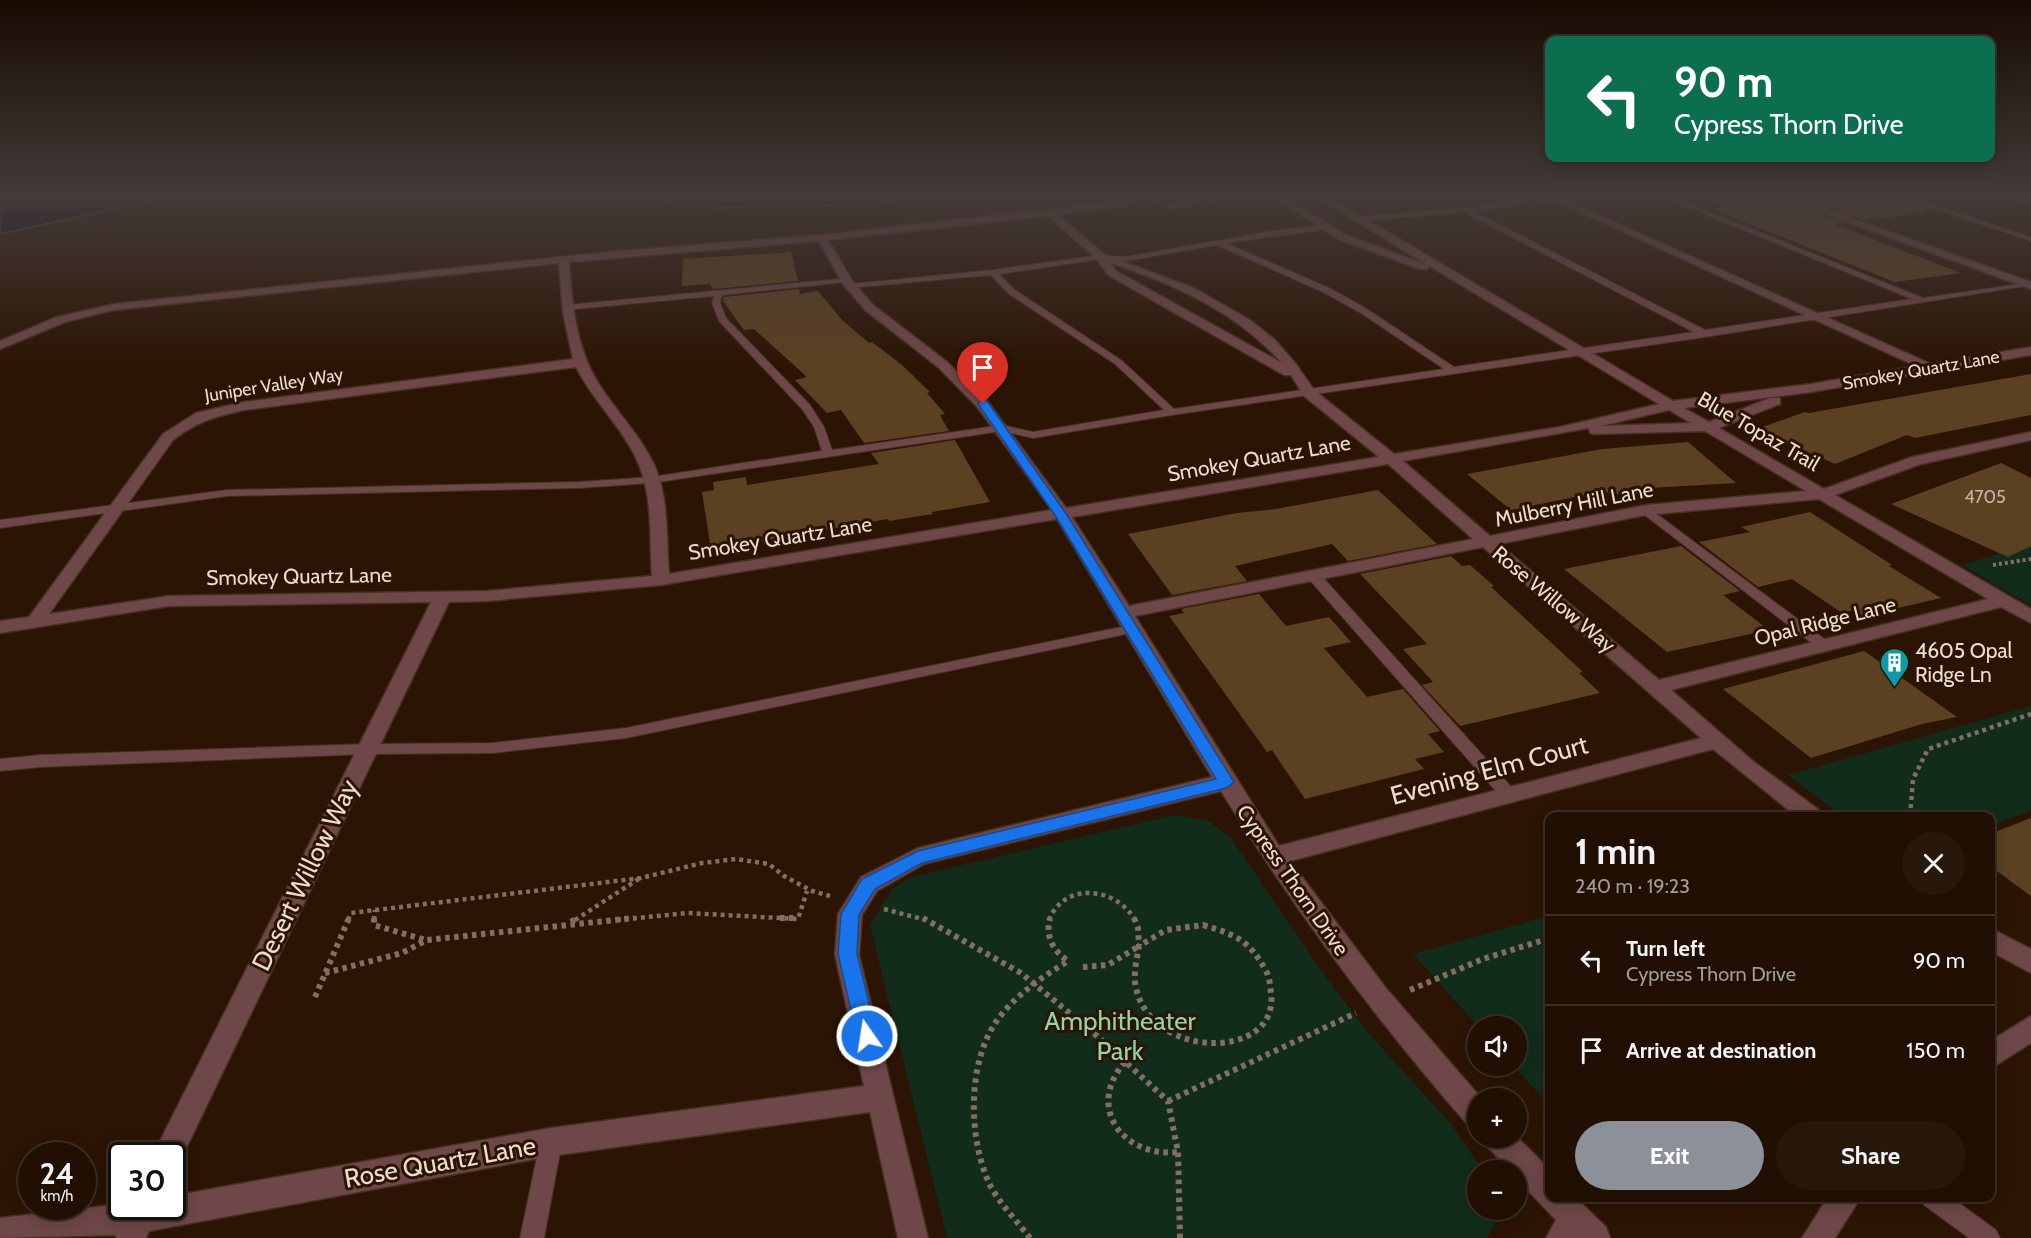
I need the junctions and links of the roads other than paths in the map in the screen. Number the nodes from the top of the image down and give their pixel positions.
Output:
1 (634, 254) edge
2 (831, 254) edge
3 (1096, 254) edge
4 (1156, 254) edge
5 (1243, 254) edge
6 (1387, 254) edge
7 (1417, 254) edge
8 (1550, 254) edge
9 (1677, 254) edge
10 (1807, 254) edge
11 (1940, 254) edge
12 (1101, 258) junction
13 (564, 260) junction
14 (993, 272) junction
15 (848, 283) junction
16 (1465, 283) junction
17 (2029, 286) edge
18 (719, 292) junction
19 (1923, 301) junction
20 (567, 308) junction
21 (1816, 317) junction
22 (1705, 334) junction
23 (0, 345) edge
24 (2031, 351) edge
25 (1580, 352) junction
26 (582, 362) junction
27 (1930, 368) junction
28 (1452, 370) junction
29 (1305, 386) junction
30 (1811, 388) junction
31 (1672, 405) junction
32 (1172, 412) junction
33 (1708, 427) junction
34 (1002, 428) junction
35 (1560, 431) junction
36 (2031, 436) edge
37 (828, 453) junction
38 (1391, 459) junction
39 (652, 480) junction
40 (1825, 494) junction
41 (118, 508) junction
42 (1646, 510) junction
43 (1061, 515) junction
44 (0, 525) edge
45 (1487, 542) junction
46 (1313, 575) junction
47 (661, 580) junction
48 (443, 596) junction
49 (2003, 601) junction
50 (2031, 617) edge
51 (35, 621) junction
52 (1127, 621) junction
53 (0, 627) edge
54 (1822, 644) junction
55 (1658, 687) junction
56 (1718, 741) junction
57 (367, 749) junction
58 (0, 765) edge
59 (1226, 782) junction
60 (1509, 794) junction
61 (1806, 812) edge
62 (1274, 856) junction
63 (1995, 941) edge
64 (2031, 962) edge
65 (2031, 1028) edge
66 (1995, 1053) edge
67 (882, 1097) junction
68 (1467, 1103) edge
69 (174, 1142) edge
70 (551, 1142) junction
71 (1508, 1148) edge
72 (1545, 1187) edge
73 (1557, 1202) edge
74 (1842, 1202) edge
75 (1939, 1202) edge
76 (137, 1221) edge
77 (1577, 1232) edge
78 (0, 1233) edge
79 (532, 1238) edge
80 (913, 1238) edge
81 (1817, 1238) edge
82 (1988, 1238) edge

1 - 13 street
2 - 15 street, Cypress Thorn Drive
3 - 12 street, Rose Willow Way
4 - 12 lane
5 - 28 lane
6 - 16 street, Blue Topaz Trail
7 - 16 street, Blue Topaz Trail
8 - 22 lane
9 - 21 street
10 - 19 lane
11 - 17 street
12 - 14 lane
12 - 29 street, Rose Willow Way
12 - 29 street, Rose Willow Way
13 - 20 street
13 - 23 street
14 - 15 lane
14 - 32 lane
15 - 18 lane
15 - 34 street, Cypress Thorn Drive
16 - 25 street, Blue Topaz Trail
17 - 19 lane
18 - 20 lane
18 - 37 lane
19 - 21 lane
20 - 26 street
21 - 22 lane
21 - 27 street
22 - 25 lane
24 - 27 street, Smokey Quartz Lane
25 - 28 lane
25 - 31 street, Blue Topaz Trail
26 - 39 street
26 - 41 street, Juniper Valley Way
27 - 30 street, Smokey Quartz Lane
28 - 29 lane
29 - 32 lane
29 - 38 street, Rose Willow Way
30 - 31 street, Smokey Quartz Lane
30 - 33 street, Smokey Quartz Lane
31 - 33 street, Blue Topaz Trail
31 - 35 street, Smokey Quartz Lane
32 - 34 lane
33 - 35 street, Smokey Quartz Lane
33 - 40 street, Blue Topaz Trail
34 - 37 lane
34 - 43 street, Cypress Thorn Drive
35 - 38 street, Smokey Quartz Lane
36 - 40 street, Mulberry Hill Lane
37 - 39 lane
38 - 43 street, Smokey Quartz Lane
38 - 45 street, Rose Willow Way
39 - 41 lane
39 - 47 street
40 - 42 street, Mulberry Hill Lane
40 - 49 street, Blue Topaz Trail
41 - 44 lane
41 - 51 street, Juniper Valley Way
42 - 45 street, Mulberry Hill Lane
42 - 54 lane
43 - 47 street, Smokey Quartz Lane
43 - 52 street, Cypress Thorn Drive
45 - 46 street, Mulberry Hill Lane
45 - 55 street, Rose Willow Way
46 - 52 street, Mulberry Hill Lane
46 - 60 lane
47 - 48 street, Smokey Quartz Lane
48 - 51 street, Smokey Quartz Lane
48 - 57 street, Desert Willow Way
49 - 50 street, Blue Topaz Trail
49 - 54 street, Opal Ridge Lane
51 - 53 street, Smokey Quartz Lane
52 - 57 lane
52 - 59 street, Cypress Thorn Drive
54 - 55 street, Opal Ridge Lane
55 - 56 street, Rose Willow Way
56 - 60 street, Evening Elm Court
56 - 61 street, Rose Willow Way
57 - 58 lane
57 - 69 street, Desert Willow Way
59 - 62 street, Cypress Thorn Drive
59 - 67 street
60 - 62 street, Evening Elm Court
62 - 68 street, Cypress Thorn Drive
63 - 64 street
65 - 66 street
67 - 70 street, Rose Quartz Lane
67 - 80 street
70 - 76 street, Rose Quartz Lane
70 - 79 lane
71 - 72 street
73 - 77 street
74 - 81 street
75 - 82 lane
76 - 78 street, Rose Quartz Lane

